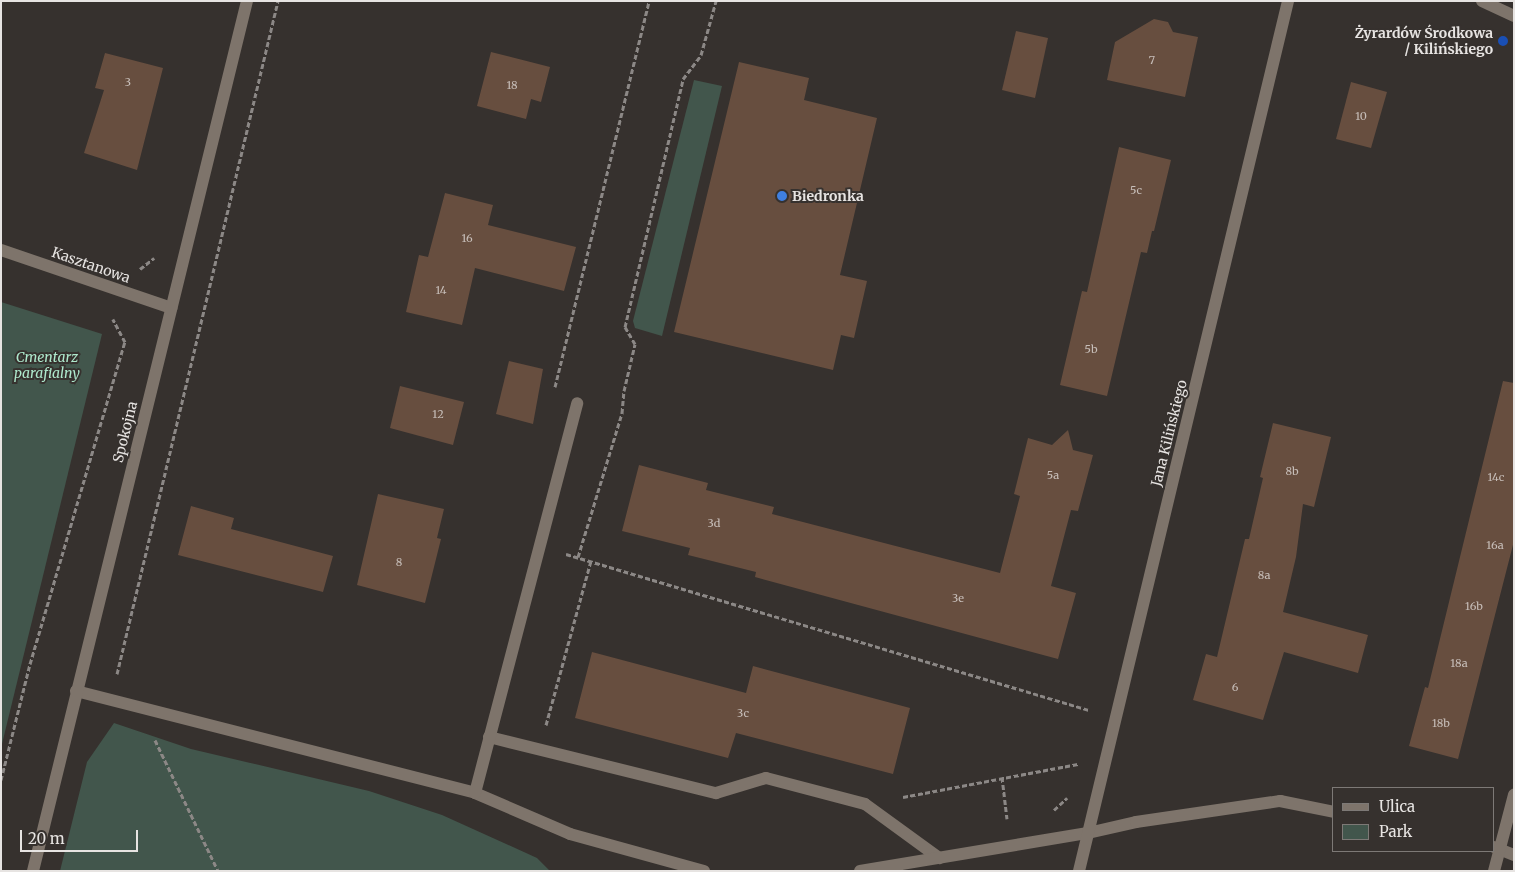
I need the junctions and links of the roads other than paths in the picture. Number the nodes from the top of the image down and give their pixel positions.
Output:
1 (247, 1) edge
2 (1288, 1) edge
3 (1482, 1) edge
4 (1514, 16) edge
5 (1, 250) edge
6 (171, 308) junction
7 (577, 403) road end
8 (76, 691) junction
9 (490, 737) junction
10 (475, 792) junction
11 (1514, 795) edge
12 (1332, 812) edge
13 (1510, 824) edge
14 (1088, 833) junction
15 (1497, 847) edge
16 (1514, 855) edge
17 (939, 858) junction
18 (34, 871) edge
19 (704, 871) edge
20 (860, 871) edge
21 (1079, 871) edge
22 (1494, 871) edge

1 - 6 street, Spokojna
2 - 14 street, Jana Kilińskiego
3 - 4 street
5 - 6 street, Kasztanowa
6 - 8 street, Spokojna
7 - 9 street
8 - 10 street
8 - 18 street, Spokojna
9 - 10 street
9 - 17 street
10 - 19 street
11 - 13 street
12 - 14 street
13 - 15 street
14 - 17 street
14 - 21 street, Jana Kilińskiego
15 - 16 street
15 - 22 street
17 - 20 street

